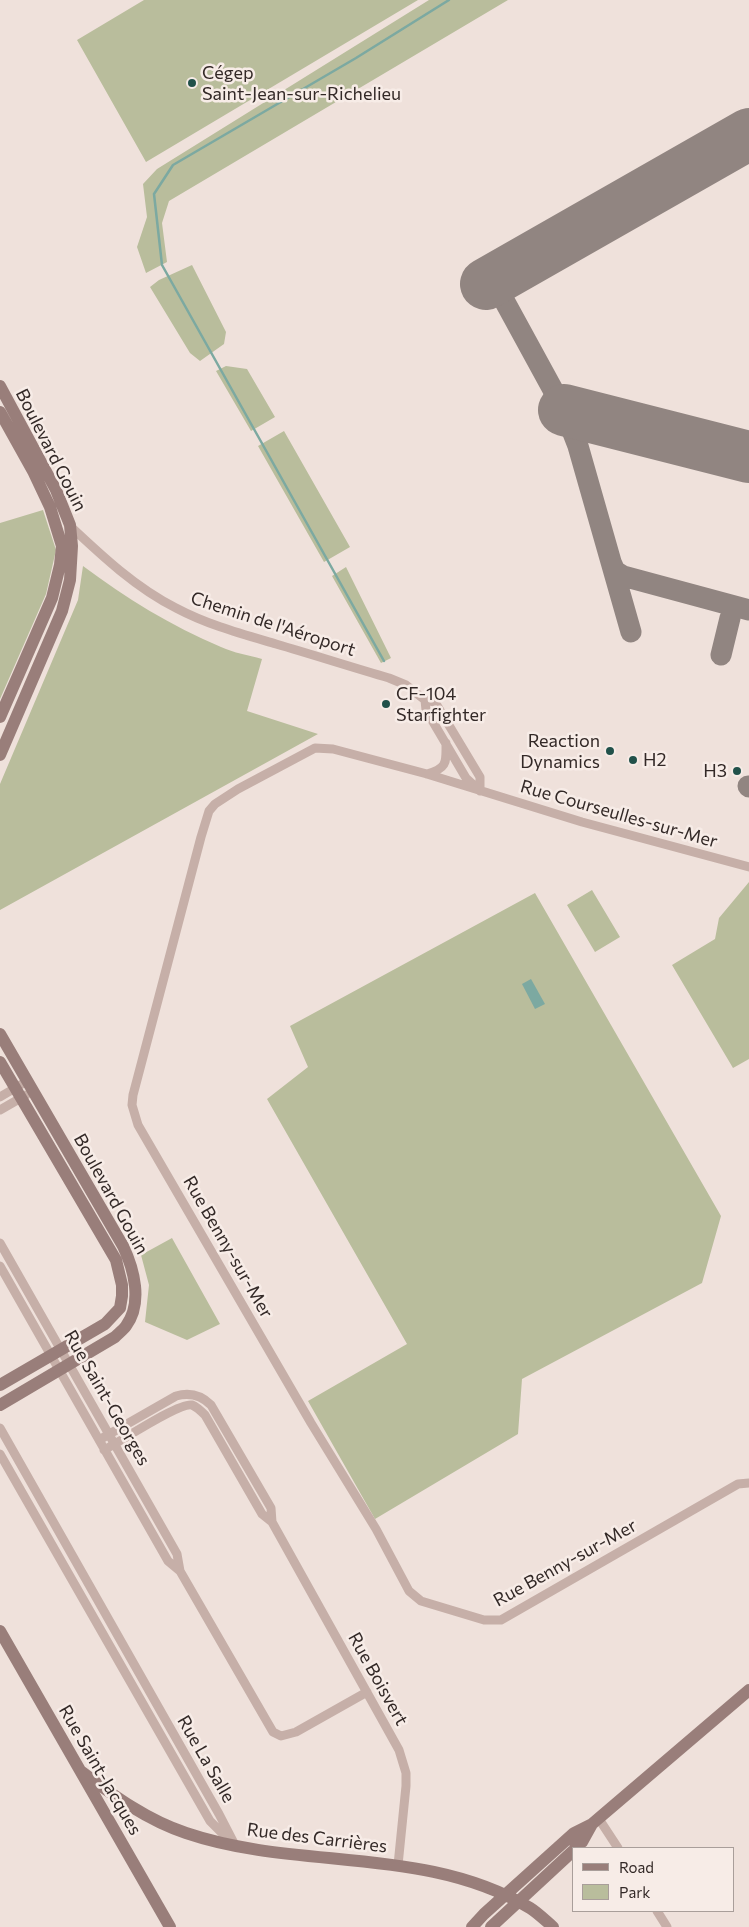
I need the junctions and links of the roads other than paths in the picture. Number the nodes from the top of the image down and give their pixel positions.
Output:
1 (1, 389) edge
2 (0, 412) edge
3 (39, 468) junction
4 (50, 507) junction
5 (70, 525) junction
6 (425, 700) junction
7 (0, 717) edge
8 (451, 729) junction
9 (444, 739) junction
10 (0, 755) edge
11 (427, 774) junction
12 (480, 791) junction
13 (749, 867) edge
14 (0, 1034) edge
15 (0, 1062) edge
16 (30, 1086) junction
17 (18, 1093) junction
18 (0, 1097) edge
19 (0, 1110) edge
20 (116, 1234) junction
21 (105, 1241) junction
22 (0, 1244) edge
23 (0, 1266) edge
24 (135, 1283) junction
25 (122, 1286) junction
26 (56, 1353) junction
27 (64, 1367) junction
28 (0, 1385) edge
29 (194, 1396) junction
30 (0, 1405) edge
31 (193, 1405) junction
32 (0, 1428) edge
33 (110, 1434) junction
34 (99, 1440) junction
35 (115, 1444) junction
36 (104, 1450) junction
37 (0, 1454) edge
38 (749, 1483) edge
39 (39, 1497) junction
40 (28, 1503) junction
41 (272, 1522) junction
42 (180, 1571) junction
43 (100, 1604) junction
44 (89, 1610) junction
45 (0, 1630) edge
46 (749, 1690) edge
47 (367, 1692) junction
48 (162, 1714) junction
49 (153, 1719) junction
50 (82, 1772) junction
51 (596, 1822) junction
52 (234, 1845) junction
53 (576, 1847) edge
54 (617, 1847) edge
55 (572, 1851) edge
56 (398, 1865) junction
57 (505, 1894) junction
58 (518, 1901) junction
59 (658, 1912) edge
60 (170, 1927) edge
61 (472, 1927) edge
62 (491, 1927) edge
63 (553, 1927) edge
64 (667, 1927) edge

1 - 3 street, Boulevard Gouin
2 - 3 street, Boulevard Gouin
3 - 4 street, Boulevard Gouin
3 - 5 street, Boulevard Gouin
4 - 5 street, Chemin de l'Aéroport
4 - 7 street, Boulevard Gouin
5 - 6 street, Chemin de l'Aéroport
5 - 10 street, Boulevard Gouin
6 - 8 street, Chemin de l'Aéroport
6 - 9 street
8 - 9 street
8 - 12 street, Chemin de l'Aéroport
9 - 11 street
9 - 12 street
11 - 12 street, Rue Benny-sur-Mer
11 - 38 street, Rue Benny-sur-Mer
12 - 13 street, Rue Courseulles-sur-Mer
14 - 16 street, Boulevard Gouin
15 - 17 street, Boulevard Gouin
16 - 17 street
16 - 20 street, Boulevard Gouin
17 - 18 street
17 - 19 street
17 - 21 street, Boulevard Gouin
20 - 21 street
20 - 24 street, Boulevard Gouin
21 - 25 street, Boulevard Gouin
22 - 26 street, Rue Saint-Georges
23 - 26 street, Rue Saint-Georges
24 - 25 street
24 - 27 street, Boulevard Gouin
25 - 26 street, Boulevard Gouin
26 - 27 street, Rue Saint-Georges
26 - 28 street, Boulevard Gouin
27 - 30 street, Boulevard Gouin
27 - 33 street, Rue Saint-Georges
27 - 34 street, Rue Saint-Georges
29 - 31 street
29 - 33 street
29 - 41 street, Rue Boisvert
31 - 35 street
31 - 41 street, Rue Boisvert
32 - 39 street, Rue La Salle
33 - 34 street
33 - 35 street, Rue Saint-Georges
34 - 36 street, Rue Saint-Georges
35 - 36 street
35 - 42 street, Rue Saint-Georges
36 - 42 street, Rue Saint-Georges
37 - 40 street, Rue La Salle
39 - 40 street
39 - 43 street, Rue La Salle
40 - 44 street, Rue La Salle
41 - 47 street, Rue Boisvert
42 - 47 street, Rue Saint-Georges
43 - 44 street
43 - 48 street, Rue La Salle
44 - 49 street, Rue La Salle
45 - 50 street, Rue Saint-Jacques
46 - 51 street
47 - 56 street, Rue Boisvert
48 - 49 street, Rue La Salle
48 - 52 street, Rue La Salle
49 - 52 street, Rue La Salle
50 - 52 street, Rue des Carrières
50 - 60 street, Rue Saint-Jacques
51 - 53 street
51 - 54 street
51 - 57 street
52 - 56 street, Rue des Carrières
55 - 58 street
56 - 57 street, Rue des Carrières
57 - 58 street, Rue des Carrières
57 - 61 street
58 - 62 street
58 - 63 street, Rue des Carrières
59 - 64 street

